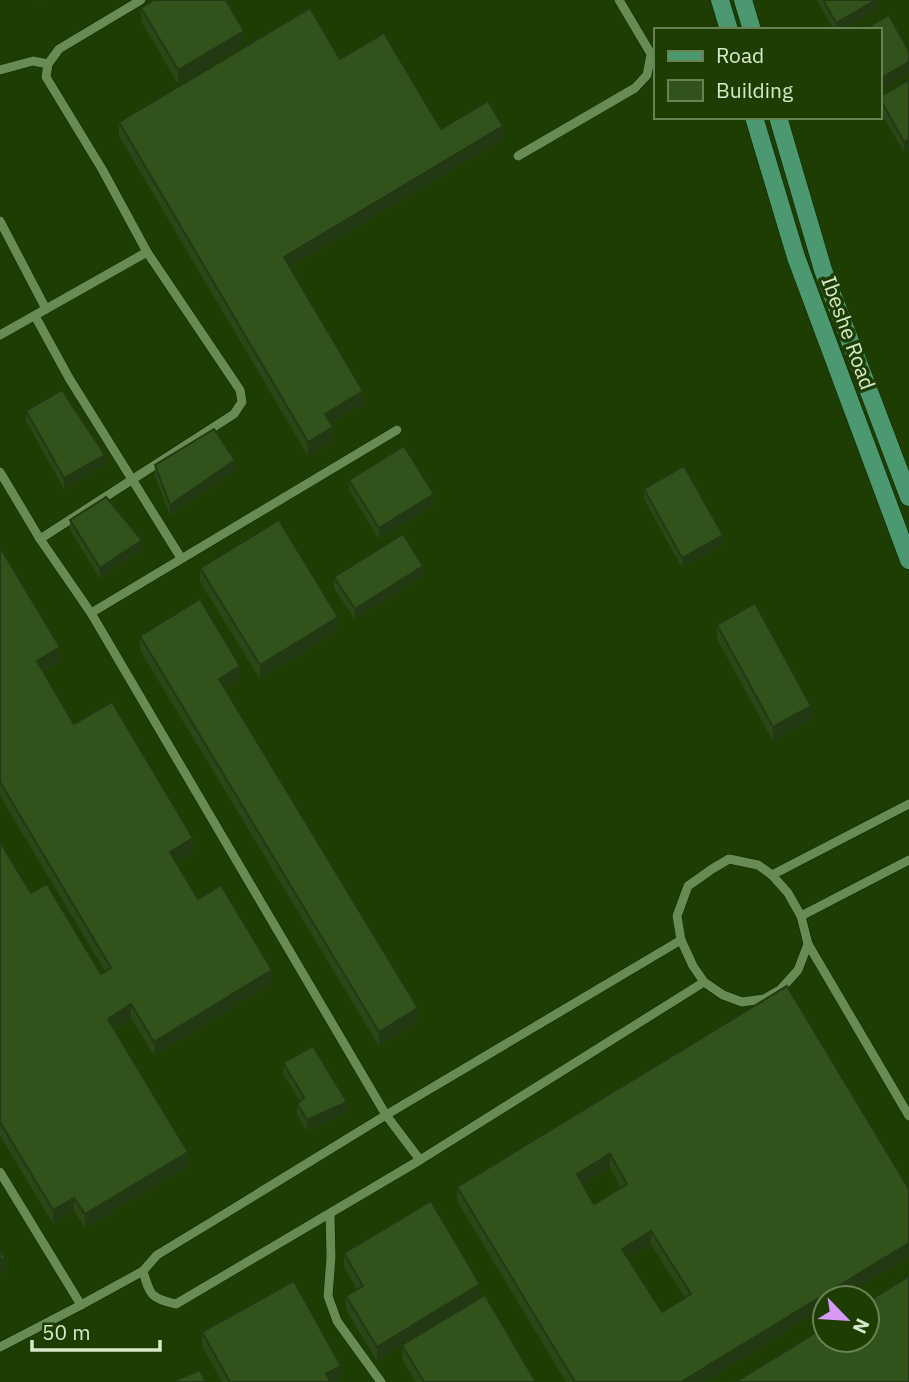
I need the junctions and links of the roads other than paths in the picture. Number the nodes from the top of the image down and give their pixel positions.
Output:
1 (141, 0) edge
2 (619, 0) edge
3 (720, 0) edge
4 (743, 0) edge
5 (728, 28) edge
6 (751, 28) edge
7 (48, 64) junction
8 (0, 70) edge
9 (755, 119) edge
10 (779, 119) edge
11 (518, 156) dead end
12 (0, 221) edge
13 (148, 252) junction
14 (46, 309) junction
15 (35, 316) junction
16 (0, 335) edge
17 (397, 430) dead end
18 (0, 472) edge
19 (133, 479) junction
20 (909, 497) edge
21 (40, 538) junction
22 (181, 558) junction
23 (909, 560) edge
24 (91, 613) junction
25 (909, 804) edge
26 (909, 860) edge
27 (772, 875) junction
28 (801, 916) junction
29 (681, 940) junction
30 (808, 944) junction
31 (704, 982) junction
32 (386, 1115) junction
33 (909, 1116) edge
34 (420, 1160) junction
35 (0, 1172) edge
36 (330, 1214) junction
37 (143, 1271) junction
38 (81, 1306) junction
39 (0, 1347) edge
40 (381, 1382) edge

1 - 7 lane
2 - 11 lane
3 - 5 main road
4 - 6 main road
7 - 8 lane
7 - 13 lane
9 - 23 main road, Ibeshe Road
10 - 20 main road, Ibeshe Road
12 - 14 lane
13 - 14 lane
13 - 19 lane
14 - 15 lane
15 - 16 lane
15 - 19 lane
17 - 22 lane
18 - 21 lane
19 - 21 lane
19 - 22 lane
21 - 24 lane
22 - 24 lane
24 - 32 lane
25 - 27 lane
26 - 28 lane
27 - 28 lane
27 - 29 lane
28 - 30 lane
29 - 31 lane
29 - 32 lane
30 - 31 lane
30 - 33 lane
31 - 34 lane
32 - 34 lane
32 - 37 lane
34 - 36 lane
35 - 38 lane
36 - 37 lane
36 - 40 lane
37 - 38 lane
38 - 39 lane

